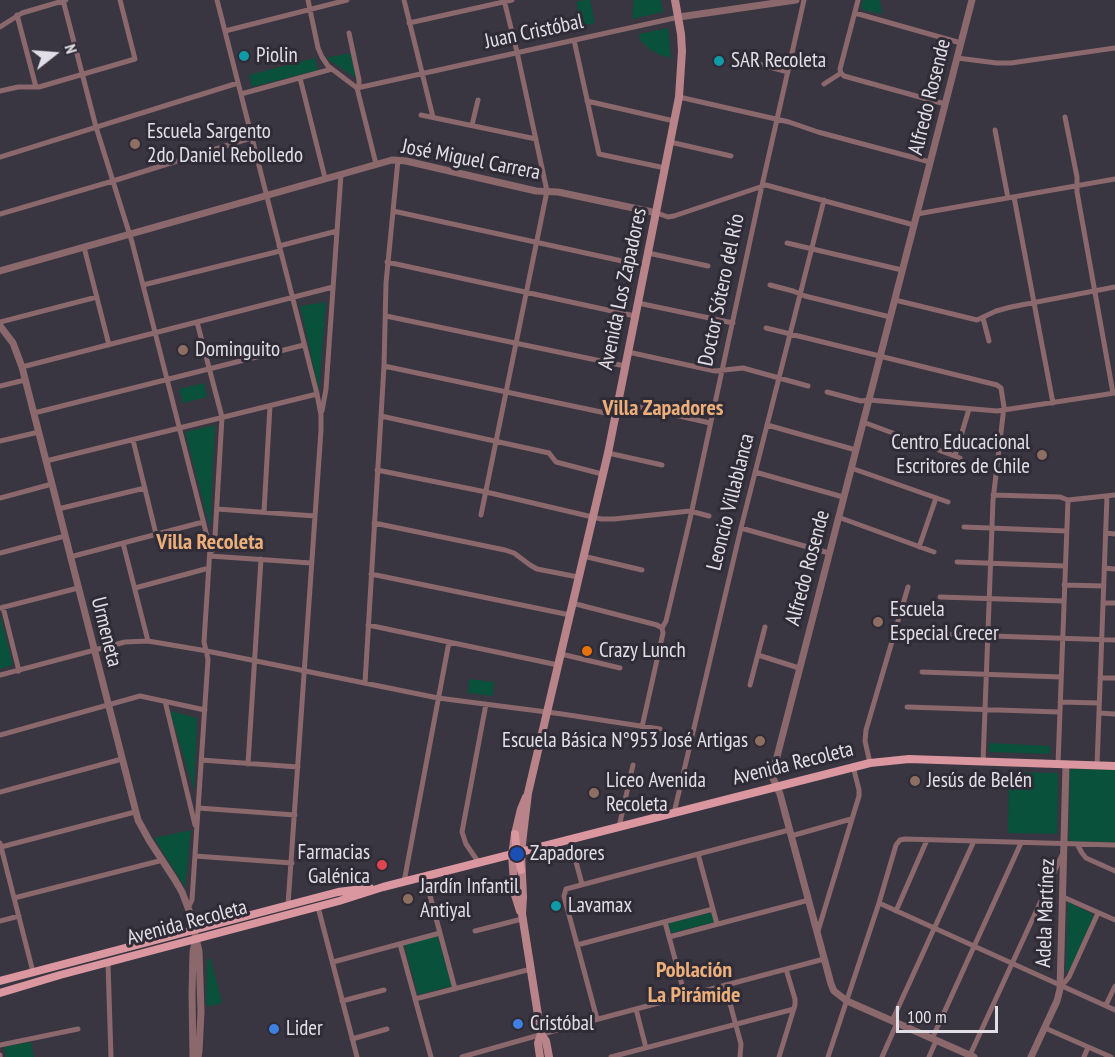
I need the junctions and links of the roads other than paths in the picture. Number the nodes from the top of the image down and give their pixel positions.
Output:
1 (64, 0) edge
2 (120, 0) edge
3 (217, 0) edge
4 (308, 0) edge
5 (347, 0) edge
6 (404, 0) edge
7 (512, 0) edge
8 (675, 0) edge
9 (796, 0) edge
10 (804, 0) edge
11 (858, 0) edge
12 (972, 0) edge
13 (504, 1) edge
14 (774, 2) edge
15 (310, 9) junction
16 (855, 13) junction
17 (17, 15) junction
18 (679, 17) junction
19 (409, 23) junction
20 (0, 27) edge
21 (225, 31) junction
22 (349, 33) dead end
23 (574, 40) junction
24 (961, 43) junction
25 (1115, 48) edge
26 (517, 52) junction
27 (957, 58) junction
28 (751, 62) dead end
29 (332, 69) junction
30 (788, 72) junction
31 (422, 73) junction
32 (841, 73) junction
33 (82, 75) junction
34 (300, 78) junction
35 (238, 83) junction
36 (824, 84) dead end
37 (36, 87) junction
38 (357, 88) junction
39 (0, 91) edge
40 (240, 94) junction
41 (679, 97) junction
42 (478, 100) dead end
43 (587, 102) junction
44 (945, 104) junction
45 (421, 115) dead end
46 (433, 117) junction
47 (1065, 117) dead end
48 (777, 120) junction
49 (674, 121) junction
50 (471, 125) junction
51 (96, 127) junction
52 (995, 130) dead end
53 (252, 138) junction
54 (536, 139) junction
55 (670, 142) junction
56 (731, 156) dead end
57 (0, 157) edge
58 (398, 160) junction
59 (930, 162) junction
60 (376, 164) junction
61 (665, 168) junction
62 (341, 174) junction
63 (325, 178) junction
64 (1115, 179) edge
65 (113, 181) junction
66 (762, 185) junction
67 (1077, 185) junction
68 (546, 191) junction
69 (266, 195) junction
70 (1011, 197) junction
71 (824, 200) junction
72 (393, 211) junction
73 (657, 213) junction
74 (0, 214) edge
75 (917, 214) junction
76 (914, 225) junction
77 (337, 231) junction
78 (129, 234) junction
79 (536, 242) junction
80 (787, 243) dead end
81 (84, 247) junction
82 (279, 249) junction
83 (811, 249) junction
84 (648, 253) junction
85 (387, 262) junction
86 (645, 266) junction
87 (708, 266) dead end
88 (902, 270) junction
89 (0, 271) edge
90 (143, 285) junction
91 (770, 285) dead end
92 (333, 287) junction
93 (1115, 287) edge
94 (1095, 291) junction
95 (526, 292) junction
96 (800, 294) junction
97 (97, 297) junction
98 (292, 298) junction
99 (895, 300) junction
100 (638, 303) junction
101 (1034, 303) junction
102 (386, 316) junction
103 (635, 316) junction
104 (890, 317) junction
105 (982, 318) junction
106 (197, 322) junction
107 (732, 323) junction
108 (1, 327) edge
109 (766, 328) dead end
110 (155, 333) junction
111 (790, 333) junction
112 (989, 341) dead end
113 (516, 343) junction
114 (109, 345) junction
115 (304, 345) junction
116 (628, 352) junction
117 (880, 355) junction
118 (384, 366) junction
119 (625, 366) junction
120 (22, 367) junction
121 (209, 369) junction
122 (721, 371) junction
123 (778, 378) junction
124 (26, 380) junction
125 (167, 380) junction
126 (0, 386) edge
127 (808, 386) dead end
128 (506, 392) junction
129 (827, 392) dead end
130 (1114, 393) edge
131 (317, 394) junction
132 (869, 400) junction
133 (618, 402) junction
134 (1053, 403) junction
135 (270, 406) junction
136 (969, 409) junction
137 (1004, 410) junction
138 (34, 413) junction
139 (321, 415) junction
140 (615, 415) junction
141 (381, 416) junction
142 (222, 417) junction
143 (863, 422) junction
144 (710, 423) junction
145 (767, 425) junction
146 (179, 428) junction
147 (39, 432) junction
148 (133, 440) junction
149 (0, 441) edge
150 (496, 441) junction
151 (856, 450) junction
152 (608, 453) junction
153 (46, 461) junction
154 (663, 465) dead end
155 (851, 468) junction
156 (377, 470) junction
157 (755, 472) junction
158 (603, 474) junction
159 (52, 484) junction
160 (145, 488) junction
161 (486, 492) junction
162 (993, 495) junction
163 (1115, 495) edge
164 (1107, 496) junction
165 (843, 497) junction
166 (0, 498) edge
167 (936, 498) junction
168 (1068, 500) junction
169 (948, 502) dead end
170 (58, 509) junction
171 (217, 509) junction
172 (264, 512) junction
173 (690, 512) junction
174 (481, 514) dead end
175 (315, 516) junction
176 (593, 516) junction
177 (709, 516) dead end
178 (838, 517) junction
179 (203, 522) junction
180 (374, 523) junction
181 (964, 527) dead end
182 (741, 528) junction
183 (992, 528) junction
184 (1066, 531) junction
185 (1106, 533) junction
186 (156, 534) junction
187 (1115, 534) edge
188 (65, 536) junction
189 (123, 543) junction
190 (919, 547) junction
191 (934, 552) dead end
192 (0, 553) edge
193 (829, 553) junction
194 (210, 556) junction
195 (583, 556) junction
196 (70, 557) junction
197 (261, 559) junction
198 (957, 562) dead end
199 (311, 563) junction
200 (991, 564) junction
201 (1065, 566) junction
202 (209, 568) junction
203 (1104, 568) junction
204 (1115, 568) edge
205 (642, 570) dead end
206 (371, 574) junction
207 (578, 578) junction
208 (1064, 585) junction
209 (1104, 586) junction
210 (908, 587) dead end
211 (78, 588) junction
212 (135, 588) junction
213 (940, 597) dead end
214 (989, 599) junction
215 (1064, 601) junction
216 (572, 603) junction
217 (1103, 603) junction
218 (1115, 603) edge
219 (2, 608) edge
220 (570, 615) junction
221 (368, 625) junction
222 (765, 627) dead end
223 (662, 628) junction
224 (930, 634) dead end
225 (988, 636) junction
226 (1062, 638) junction
227 (1102, 640) junction
228 (1115, 640) edge
229 (148, 641) junction
230 (449, 642) junction
231 (94, 651) junction
232 (207, 651) junction
233 (561, 654) junction
234 (758, 656) junction
235 (254, 661) junction
236 (558, 665) junction
237 (620, 668) dead end
238 (799, 668) junction
239 (19, 670) junction
240 (304, 671) junction
241 (922, 672) dead end
242 (986, 674) junction
243 (0, 675) edge
244 (1061, 677) junction
245 (1100, 678) junction
246 (1115, 678) edge
247 (365, 683) junction
248 (750, 685) dead end
249 (438, 698) junction
250 (165, 701) junction
251 (1060, 702) junction
252 (1099, 703) junction
253 (486, 704) junction
254 (108, 705) junction
255 (907, 707) dead end
256 (205, 710) junction
257 (985, 710) junction
258 (547, 712) junction
259 (1059, 712) junction
260 (1099, 713) junction
261 (1115, 714) edge
262 (642, 727) junction
263 (660, 729) dead end
264 (0, 735) edge
265 (122, 759) junction
266 (201, 760) junction
267 (983, 762) junction
268 (870, 763) junction
269 (248, 764) junction
270 (1062, 764) junction
271 (633, 765) dead end
272 (853, 766) junction
273 (1097, 766) junction
274 (1115, 766) edge
275 (298, 767) junction
276 (776, 786) junction
277 (0, 792) edge
278 (528, 793) junction
279 (198, 808) junction
280 (135, 812) junction
281 (674, 813) junction
282 (295, 815) junction
283 (851, 819) junction
284 (619, 827) junction
285 (196, 831) junction
286 (790, 833) junction
287 (515, 834) junction
288 (570, 840) junction
289 (927, 840) junction
290 (974, 841) junction
291 (1021, 843) junction
292 (1077, 844) junction
293 (1, 845) edge
294 (1115, 845) edge
295 (1065, 847) junction
296 (521, 852) junction
297 (698, 854) junction
298 (512, 855) junction
299 (195, 856) junction
300 (163, 860) junction
301 (292, 863) junction
302 (478, 863) junction
303 (7, 870) junction
304 (521, 870) junction
305 (0, 871) edge
306 (1115, 871) edge
307 (425, 877) junction
308 (404, 882) junction
309 (582, 884) junction
310 (383, 887) junction
311 (1063, 897) junction
312 (14, 898) junction
313 (808, 900) junction
314 (879, 903) junction
315 (288, 905) junction
316 (318, 907) junction
317 (188, 908) junction
318 (713, 909) junction
319 (896, 911) junction
320 (1098, 913) junction
321 (19, 916) junction
322 (522, 916) junction
323 (1115, 920) edge
324 (0, 921) edge
325 (665, 922) junction
326 (717, 924) junction
327 (935, 928) junction
328 (194, 929) junction
329 (476, 931) dead end
330 (440, 933) junction
331 (818, 933) junction
332 (669, 937) junction
333 (196, 939) junction
334 (400, 944) junction
335 (577, 945) junction
336 (974, 946) junction
337 (116, 950) junction
338 (824, 959) junction
339 (333, 962) junction
340 (108, 963) junction
341 (1012, 963) junction
342 (531, 969) junction
343 (786, 969) junction
344 (33, 972) junction
345 (0, 981) edge
346 (725, 985) junction
347 (1060, 985) junction
348 (1115, 986) edge
349 (454, 989) junction
350 (384, 990) dead end
351 (0, 993) edge
352 (685, 996) junction
353 (415, 999) junction
354 (342, 1001) junction
355 (847, 1001) junction
356 (1106, 1005) junction
357 (636, 1009) junction
358 (794, 1009) junction
359 (1115, 1010) edge
360 (597, 1019) junction
361 (895, 1022) junction
362 (736, 1024) junction
363 (1045, 1028) junction
364 (78, 1029) dead end
365 (387, 1029) dead end
366 (541, 1034) junction
367 (352, 1039) junction
368 (934, 1040) junction
369 (0, 1045) edge
370 (1088, 1047) junction
371 (646, 1048) junction
372 (635, 1054) edge
373 (830, 1056) edge
374 (972, 1056) edge
375 (111, 1057) edge
376 (196, 1057) edge
377 (357, 1057) edge
378 (431, 1057) edge
379 (462, 1057) edge
380 (540, 1057) edge
381 (549, 1057) edge
382 (611, 1057) edge
383 (740, 1057) edge
384 (779, 1057) edge
385 (882, 1057) edge
386 (929, 1057) edge
387 (1031, 1057) edge
388 (1084, 1057) edge
389 (1111, 1057) edge

1 - 17 street
1 - 33 street
2 - 33 street
3 - 21 street
4 - 15 street
5 - 15 street
6 - 19 street
7 - 13 street
8 - 18 main road, Avenida Los Zapadores
9 - 14 street, Juan Cristóbal
10 - 30 street, Doctor Sótero del Río
11 - 16 street
12 - 24 street, Alfredo Rosende
13 - 19 street
13 - 26 street
14 - 18 street, Juan Cristóbal
15 - 21 street
15 - 29 street
16 - 24 street
16 - 32 street
17 - 20 street
17 - 37 street
18 - 23 street, Juan Cristóbal
18 - 41 main road, Avenida Los Zapadores
19 - 31 street
21 - 35 street
22 - 38 street
23 - 26 street, Juan Cristóbal
23 - 43 street
24 - 27 street, Alfredo Rosende
25 - 27 street
26 - 31 street, Juan Cristóbal
26 - 54 street
27 - 44 street, Alfredo Rosende
28 - 30 street
29 - 34 street
29 - 38 street
30 - 48 street, Doctor Sótero del Río
31 - 38 street, Juan Cristóbal
31 - 46 street
32 - 36 street
32 - 44 street
33 - 37 street
33 - 51 street
34 - 40 street
34 - 63 street
35 - 40 street
35 - 51 street
37 - 39 street
38 - 60 street
40 - 53 street
41 - 48 street
41 - 49 main road, Avenida Los Zapadores
42 - 50 street
43 - 49 street
43 - 61 street
44 - 59 street, Alfredo Rosende
45 - 46 street
46 - 50 street
47 - 67 street
48 - 59 street
48 - 66 street, Doctor Sótero del Río
49 - 55 main road, Avenida Los Zapadores
50 - 54 street
51 - 57 street
51 - 65 street
52 - 70 street
53 - 65 street
53 - 69 street
54 - 68 street
55 - 56 street
55 - 61 main road, Avenida Los Zapadores
58 - 60 street, José Miguel Carrera
58 - 68 street, José Miguel Carrera
58 - 72 street
59 - 75 street, Alfredo Rosende
60 - 62 street, José Miguel Carrera
61 - 73 main road, Avenida Los Zapadores
62 - 63 street, José Miguel Carrera
62 - 77 street
63 - 69 street, José Miguel Carrera
64 - 67 street
65 - 74 street
65 - 78 street
66 - 71 street
66 - 73 street, José Miguel Carrera
66 - 107 street, Doctor Sótero del Río
67 - 70 street
67 - 94 street
68 - 73 street, José Miguel Carrera
68 - 79 street
69 - 78 street, José Miguel Carrera
69 - 82 street
70 - 75 street
70 - 101 street
71 - 76 street
71 - 83 street, Leoncio Villablanca
72 - 79 street
72 - 85 street
73 - 84 main road, Avenida Los Zapadores
75 - 76 street, Alfredo Rosende
76 - 88 street, Alfredo Rosende
77 - 82 street
77 - 92 street
78 - 81 street, José Miguel Carrera
78 - 90 street
79 - 86 street
79 - 95 street
80 - 83 street
81 - 89 street, José Miguel Carrera
81 - 97 street
82 - 90 street
82 - 98 street
83 - 88 street
83 - 96 street, Leoncio Villablanca
84 - 86 main road, Avenida Los Zapadores
84 - 87 street
85 - 95 street
85 - 102 street
86 - 100 main road, Avenida Los Zapadores
88 - 99 street, Alfredo Rosende
90 - 110 street
91 - 96 street
92 - 98 street
92 - 139 street
93 - 94 street
94 - 101 street
94 - 130 street
95 - 103 street
95 - 113 street
96 - 104 street
96 - 111 street, Leoncio Villablanca
97 - 108 street
97 - 114 street
98 - 106 street
98 - 115 street
99 - 104 street, Alfredo Rosende
99 - 105 street
100 - 103 main road, Avenida Los Zapadores
100 - 107 street
101 - 105 street
101 - 134 street
102 - 113 street
102 - 118 street
103 - 116 main road, Avenida Los Zapadores
104 - 117 street, Alfredo Rosende
105 - 112 street
106 - 110 street
106 - 121 street
107 - 122 street, Doctor Sótero del Río
108 - 120 street, Urmeneta
109 - 111 street
110 - 114 street
110 - 125 street
111 - 117 street
111 - 123 street, Leoncio Villablanca
113 - 119 street
113 - 128 street
114 - 120 street
115 - 121 street
115 - 131 street
116 - 119 main road, Avenida Los Zapadores
116 - 122 street
117 - 132 street, Alfredo Rosende
117 - 137 street
118 - 128 street
118 - 141 street
119 - 133 main road, Avenida Los Zapadores
120 - 124 street, Urmeneta
121 - 125 street
121 - 142 street
122 - 123 street
122 - 144 street, Doctor Sótero del Río
123 - 127 street
123 - 145 street, Leoncio Villablanca
124 - 126 street
124 - 138 street, Urmeneta
125 - 138 street
125 - 146 street
128 - 140 street
128 - 150 street
129 - 132 street
130 - 134 street
131 - 135 street
131 - 139 street
132 - 136 street
132 - 143 street, Alfredo Rosende
133 - 140 main road, Avenida Los Zapadores
133 - 144 street
134 - 137 street
135 - 142 street
135 - 172 street
136 - 137 street
136 - 143 street
137 - 162 street
138 - 147 street, Urmeneta
139 - 175 street
140 - 152 main road, Avenida Los Zapadores
141 - 150 street
141 - 156 street
142 - 146 street
142 - 171 street
143 - 151 street, Alfredo Rosende
144 - 173 street, Doctor Sótero del Río
145 - 151 street
145 - 157 street, Leoncio Villablanca
146 - 148 street
146 - 179 street
147 - 149 street
147 - 153 street, Urmeneta
148 - 153 street
148 - 160 street
150 - 158 street
150 - 161 street
151 - 155 street, Alfredo Rosende
152 - 154 street
152 - 158 main road, Avenida Los Zapadores
153 - 159 street, Urmeneta
155 - 165 street, Alfredo Rosende
155 - 167 street
156 - 161 street
156 - 180 street
157 - 165 street
157 - 182 street, Leoncio Villablanca
158 - 176 main road, Avenida Los Zapadores
159 - 166 street
159 - 170 street, Urmeneta
160 - 170 street
160 - 186 street
161 - 174 street
161 - 176 street
162 - 168 street
162 - 183 street
163 - 164 street
164 - 168 street
164 - 185 street
165 - 178 street, Alfredo Rosende
167 - 169 street
167 - 190 street
168 - 184 street
170 - 188 street, Urmeneta
171 - 172 street
171 - 194 street
172 - 175 street
173 - 176 street
173 - 177 street
173 - 223 street, Doctor Sótero del Río
175 - 199 street
176 - 195 main road, Avenida Los Zapadores
178 - 190 street
178 - 193 street, Alfredo Rosende
179 - 186 street
179 - 194 street
180 - 206 street
180 - 207 street
181 - 183 street
182 - 193 street
182 - 281 street, Leoncio Villablanca
183 - 184 street
183 - 200 street
184 - 201 street
185 - 187 street
185 - 203 street
186 - 189 street
188 - 192 street
188 - 196 street, Urmeneta
189 - 196 street
189 - 212 street
190 - 191 street
193 - 238 street, Alfredo Rosende
194 - 197 street
194 - 202 street
195 - 205 street
195 - 207 main road, Avenida Los Zapadores
196 - 211 street, Urmeneta
197 - 199 street
197 - 235 street
198 - 200 street
199 - 240 street
200 - 201 street
200 - 214 street
201 - 208 street
202 - 212 street
202 - 232 street
203 - 204 street
203 - 209 street
206 - 220 street
206 - 221 street
207 - 216 main road, Avenida Los Zapadores
208 - 209 street
208 - 215 street
209 - 217 street
210 - 268 street
211 - 219 street
211 - 231 street, Urmeneta
212 - 229 street
213 - 214 street
214 - 215 street
214 - 225 street
215 - 226 street
216 - 220 main road, Avenida Los Zapadores
216 - 223 street
217 - 218 street
217 - 227 street
219 - 239 street
220 - 233 main road, Avenida Los Zapadores
221 - 230 street
221 - 247 street
222 - 234 street
223 - 262 street, Doctor Sótero del Río
224 - 225 street
225 - 226 street
225 - 242 street
226 - 227 street
226 - 244 street
227 - 228 street
227 - 245 street
229 - 231 street
229 - 232 street
230 - 236 street
230 - 249 street
231 - 239 street
231 - 254 street, Urmeneta
232 - 235 street
232 - 256 street
233 - 236 main road, Avenida Los Zapadores
233 - 237 street
234 - 238 street
234 - 248 street
235 - 240 street
235 - 269 street
236 - 258 main road, Avenida Los Zapadores
238 - 276 street, Alfredo Rosende
239 - 243 street
240 - 247 street
240 - 275 street
241 - 242 street
242 - 244 street
242 - 257 street
244 - 251 street
245 - 246 street
245 - 252 street
247 - 249 street
249 - 253 street
249 - 308 street
250 - 254 street
250 - 256 street
250 - 285 street
251 - 252 street
251 - 259 street
252 - 260 street
253 - 258 street
253 - 302 street
254 - 264 street
254 - 265 street, Urmeneta
255 - 257 street
256 - 266 street
257 - 259 street
257 - 267 street
258 - 262 street
258 - 278 main road, Avenida Los Zapadores
259 - 270 street
260 - 261 street
260 - 273 street
262 - 263 street
265 - 277 street
265 - 280 street, Urmeneta
266 - 269 street
266 - 279 street
267 - 268 main road, Avenida Recoleta
267 - 270 main road, Avenida Recoleta
268 - 272 main road, Avenida Recoleta
269 - 275 street
270 - 273 main road, Avenida Recoleta
270 - 295 street, Adela Martínez
271 - 284 street
272 - 276 main road, Avenida Recoleta
272 - 283 street
273 - 274 main road, Avenida Recoleta
275 - 282 street
276 - 281 main road, Avenida Recoleta
276 - 286 street, Alfredo Rosende
278 - 287 main road, Avenida Los Zapadores
278 - 296 main road, Avenida Los Zapadores
279 - 282 street
279 - 285 street
280 - 293 street
280 - 300 street, Urmeneta
281 - 284 main road, Avenida Recoleta
282 - 301 street
283 - 286 street
283 - 331 street
284 - 288 main road, Avenida Recoleta
285 - 299 street
286 - 297 street
286 - 313 street, Alfredo Rosende
287 - 296 main road
287 - 298 main road, Avenida Los Zapadores
288 - 296 main road, Avenida Recoleta
288 - 309 street
289 - 290 street
289 - 314 street
289 - 319 street
290 - 291 street
290 - 327 street
291 - 295 street
291 - 336 street
292 - 294 street
292 - 295 street
292 - 306 street
293 - 303 street
295 - 311 street, Adela Martínez
295 - 341 street
296 - 298 main road, Avenida Recoleta
296 - 304 main road, Avenida Los Zapadores
297 - 309 street
297 - 318 street
298 - 302 main road, Avenida Recoleta
298 - 304 main road
298 - 322 main road, Avenida Los Zapadores
299 - 301 street
299 - 317 street
300 - 312 street
300 - 317 street, Urmeneta
301 - 315 street
302 - 307 main road, Avenida Recoleta
303 - 305 street
303 - 312 street
304 - 322 main road, Avenida Los Zapadores
307 - 308 main road, Avenida Recoleta
307 - 330 street
308 - 310 main road, Avenida Recoleta
309 - 335 street
310 - 315 main road, Avenida Recoleta
310 - 316 main road, Avenida Recoleta
311 - 320 street
311 - 347 street, Adela Martínez
312 - 321 street
313 - 326 street
313 - 331 street, Alfredo Rosende
314 - 319 street
314 - 355 street
315 - 328 main road, Avenida Recoleta
316 - 333 main road, Avenida Recoleta
316 - 339 street
317 - 328 street, Urmeneta
318 - 325 street
318 - 326 street
319 - 327 street
320 - 323 street
320 - 347 street
321 - 324 street
321 - 344 street
322 - 329 street
322 - 342 main road, Avenida Los Zapadores
325 - 332 street
325 - 335 street
326 - 332 street
327 - 336 street
327 - 361 street
328 - 333 street, Urmeneta
328 - 337 main road, Avenida Recoleta
330 - 334 street
330 - 349 street
331 - 338 street, Alfredo Rosende
332 - 352 street
333 - 340 main road, Avenida Recoleta
333 - 376 street, Urmeneta
334 - 339 street
334 - 353 street
335 - 360 street
336 - 341 street
336 - 368 street
337 - 340 main road
337 - 344 main road, Avenida Recoleta
338 - 343 street
338 - 355 street, Alfredo Rosende
339 - 354 street
340 - 351 main road, Avenida Recoleta
340 - 375 street
341 - 347 street
341 - 374 street
342 - 349 street
342 - 366 main road, Avenida Los Zapadores
343 - 346 street
343 - 358 street
344 - 345 main road, Avenida Recoleta
346 - 352 street
346 - 362 street
347 - 356 street
347 - 363 street, Adela Martínez
348 - 356 street
349 - 353 street
350 - 354 street
352 - 357 street
353 - 378 street
354 - 367 street
355 - 361 street, Alfredo Rosende
355 - 373 street
356 - 359 street
357 - 360 street
357 - 371 street
358 - 362 street
358 - 384 street
360 - 366 street
361 - 368 street, Alfredo Rosende
361 - 385 street
362 - 371 street
362 - 383 street
363 - 370 street
363 - 387 street, Adela Martínez
364 - 369 street
365 - 367 street
366 - 379 street
366 - 380 main road, Avenida Los Zapadores
366 - 381 main road, Avenida Los Zapadores
367 - 377 street
368 - 374 street, Alfredo Rosende
368 - 386 street
370 - 388 street
370 - 389 street
371 - 372 street
372 - 382 street

